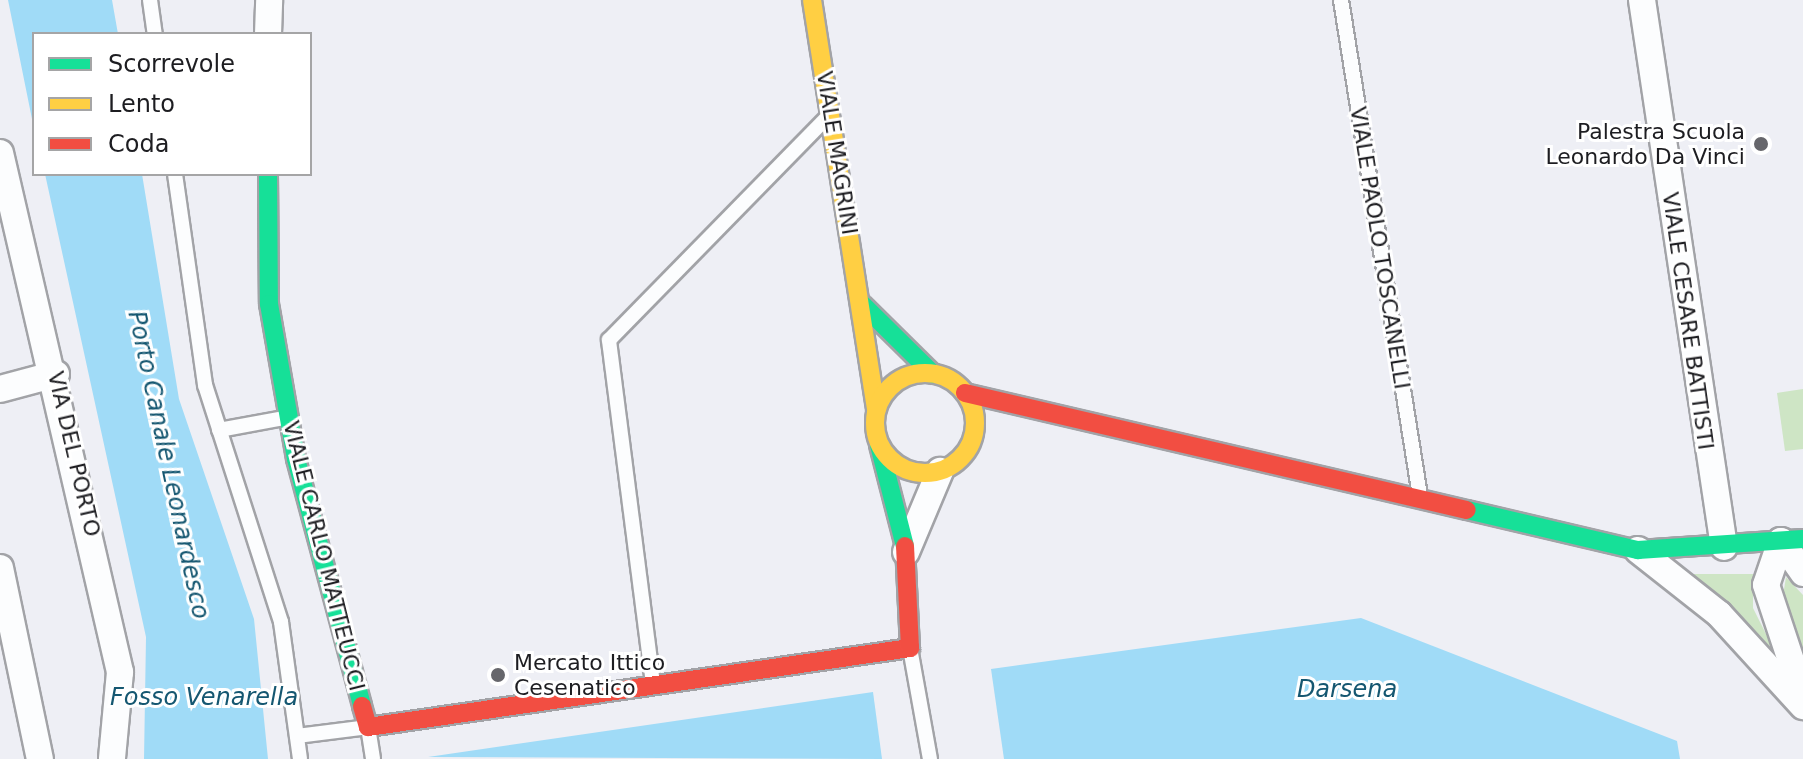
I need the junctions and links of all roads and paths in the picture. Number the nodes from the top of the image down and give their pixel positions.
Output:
1 (150, 0) edge
2 (269, 0) edge
3 (812, 0) edge
4 (1341, 0) edge
5 (1642, 0) edge
6 (155, 32) edge
7 (268, 32) edge
8 (830, 114) junction
9 (0, 153) edge
10 (175, 176) edge
11 (268, 176) edge
12 (7, 209) edge
13 (863, 305) junction
14 (56, 374) junction
15 (933, 374) junction
16 (0, 389) edge
17 (965, 393) junction
18 (876, 409) junction
19 (1035, 410) junction
20 (289, 417) junction
21 (219, 430) junction
22 (974, 432) junction
23 (879, 445) junction
24 (940, 471) junction
25 (1420, 496) junction
26 (1792, 540) edge
27 (1724, 547) junction
28 (1638, 550) junction
29 (906, 552) junction
30 (0, 568) edge
31 (1803, 573) edge
32 (910, 648) junction
33 (653, 684) junction
34 (1803, 697) edge
35 (1803, 706) edge
36 (368, 727) junction
37 (297, 736) junction
38 (40, 759) edge
39 (112, 759) edge
40 (300, 759) edge
41 (373, 759) edge
42 (930, 759) edge

1 - 6 lane
2 - 7 street
3 - 8 street, VIALE MAGRINI
4 - 25 lane, VIALE PAOLO TOSCANELLI
5 - 27 street, VIALE CESARE BATTISTI
8 - 13 street, VIALE MAGRINI
8 - 33 lane
9 - 12 street, VIA DEL PORTO
10 - 21 lane
11 - 20 street, VIALE CARLO MATTEUCCI
12 - 14 street, VIA DEL PORTO
13 - 15 street
13 - 18 street, VIALE MAGRINI
14 - 16 street
14 - 39 street, VIA DEL PORTO
15 - 17 street
15 - 18 street
17 - 19 street
17 - 22 street
18 - 23 street
19 - 22 street
19 - 25 street
20 - 21 lane
20 - 36 street, VIALE CARLO MATTEUCCI
21 - 37 lane
22 - 24 street
23 - 24 street
23 - 29 street
24 - 29 street
25 - 28 street
26 - 27 street
26 - 31 street
26 - 34 street
27 - 28 street
28 - 35 street
29 - 32 street
30 - 38 street
32 - 33 street
32 - 42 lane
33 - 36 street
36 - 37 lane
36 - 41 lane
37 - 40 lane

